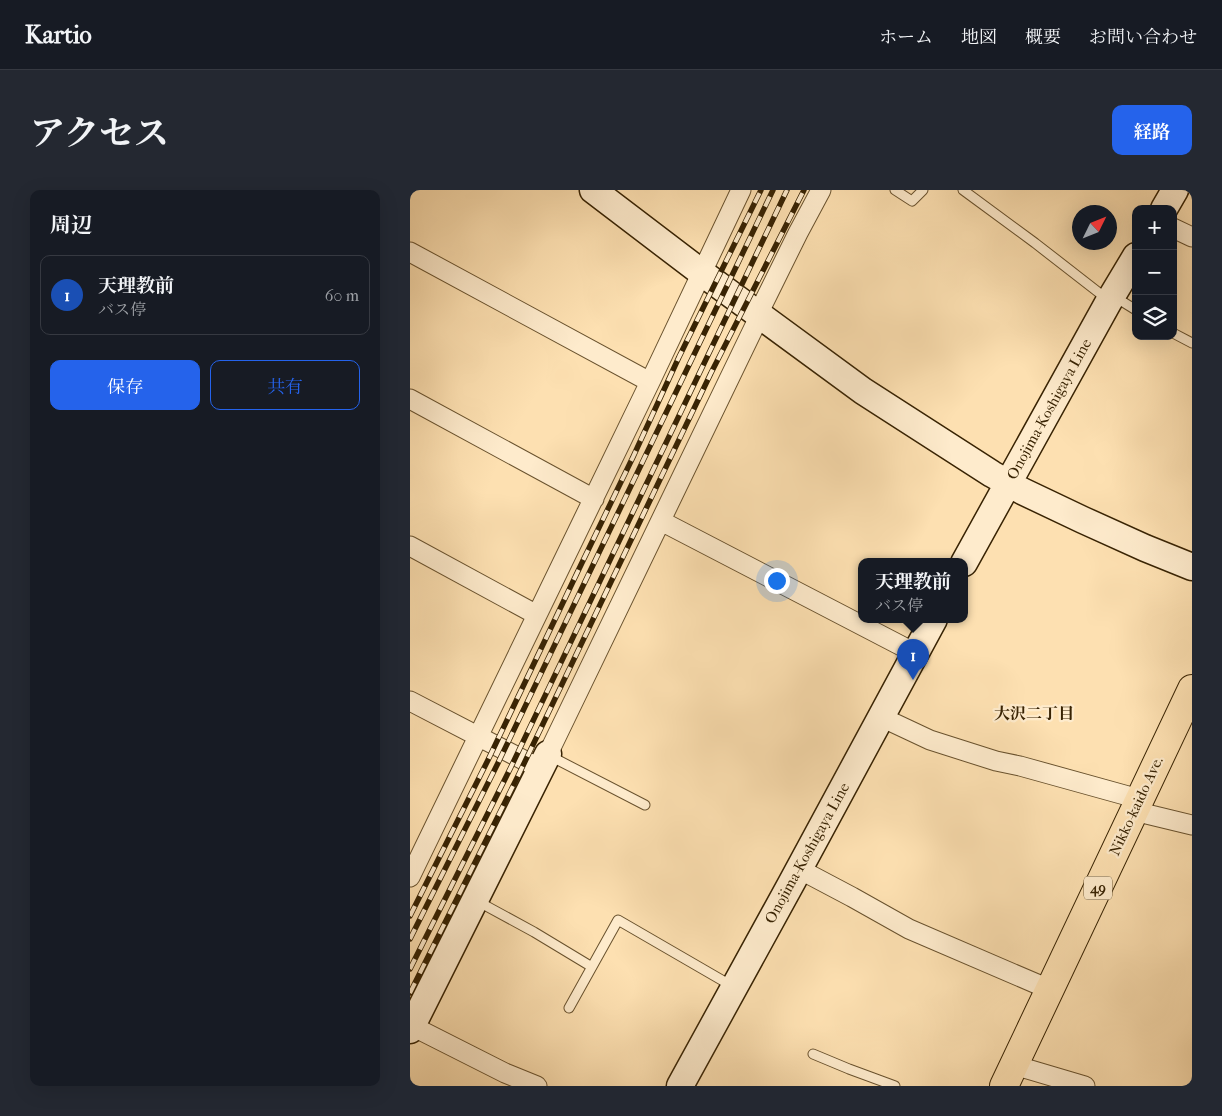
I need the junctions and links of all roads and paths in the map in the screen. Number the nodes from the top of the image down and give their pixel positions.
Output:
1 (593, 190) edge
2 (741, 190) edge
3 (821, 190) edge
4 (895, 190) edge
5 (923, 190) edge
6 (963, 190) edge
7 (1175, 190) edge
8 (1166, 205) edge
9 (1177, 230) edge
10 (1192, 237) edge
11 (410, 252) edge
12 (1132, 263) edge
13 (702, 273) junction
14 (1111, 298) junction
15 (1132, 308) edge
16 (759, 314) junction
17 (1177, 334) edge
18 (1192, 342) edge
19 (650, 382) junction
20 (410, 399) edge
21 (1008, 484) junction
22 (594, 499) junction
23 (661, 521) junction
24 (410, 546) edge
25 (967, 558) edge
26 (1192, 567) edge
27 (537, 615) junction
28 (932, 623) edge
29 (915, 653) junction
30 (1192, 689) edge
31 (410, 701) edge
32 (881, 717) junction
33 (478, 736) junction
34 (544, 762) junction
35 (645, 805) dead end
36 (1137, 805) junction
37 (1192, 825) edge
38 (412, 866) edge
39 (799, 869) junction
40 (475, 900) junction
41 (592, 967) junction
42 (733, 987) junction
43 (1051, 990) junction
44 (569, 1008) dead end
45 (411, 1027) edge
46 (812, 1054) dead end
47 (1009, 1076) edge
48 (537, 1086) edge
49 (680, 1086) edge
50 (895, 1086) edge
51 (1085, 1086) edge

1 - 13 street
2 - 13 street
3 - 16 street
4 - 5 lane
6 - 14 lane
7 - 8 street
9 - 10 street
11 - 19 street
12 - 14 street, Onojima-Koshigaya Line
13 - 16 street
13 - 19 street
14 - 15 lane
14 - 21 street, Onojima-Koshigaya Line
16 - 21 street
16 - 23 street
17 - 18 lane
19 - 22 street
20 - 22 street
21 - 25 street, Onojima-Koshigaya Line
21 - 26 street
22 - 27 street
23 - 29 street
23 - 34 street
24 - 27 street
27 - 33 street
28 - 29 street, Onojima-Koshigaya Line
29 - 32 street, Onojima-Koshigaya Line
30 - 36 main road, Nikko-kaido Ave. / 49
31 - 33 street
32 - 36 street
32 - 39 street, Onojima-Koshigaya Line
33 - 34 street
33 - 38 street
34 - 35 lane
34 - 40 street
36 - 37 street
36 - 43 main road, Nikko-kaido Ave. / 49
39 - 42 street, Onojima-Koshigaya Line
39 - 43 street
40 - 41 lane
40 - 45 street
41 - 42 lane
41 - 44 lane
42 - 49 street, Onojima-Koshigaya Line
43 - 47 main road, Nikko-kaido Ave. / 49
45 - 48 street
46 - 50 lane
47 - 51 street

